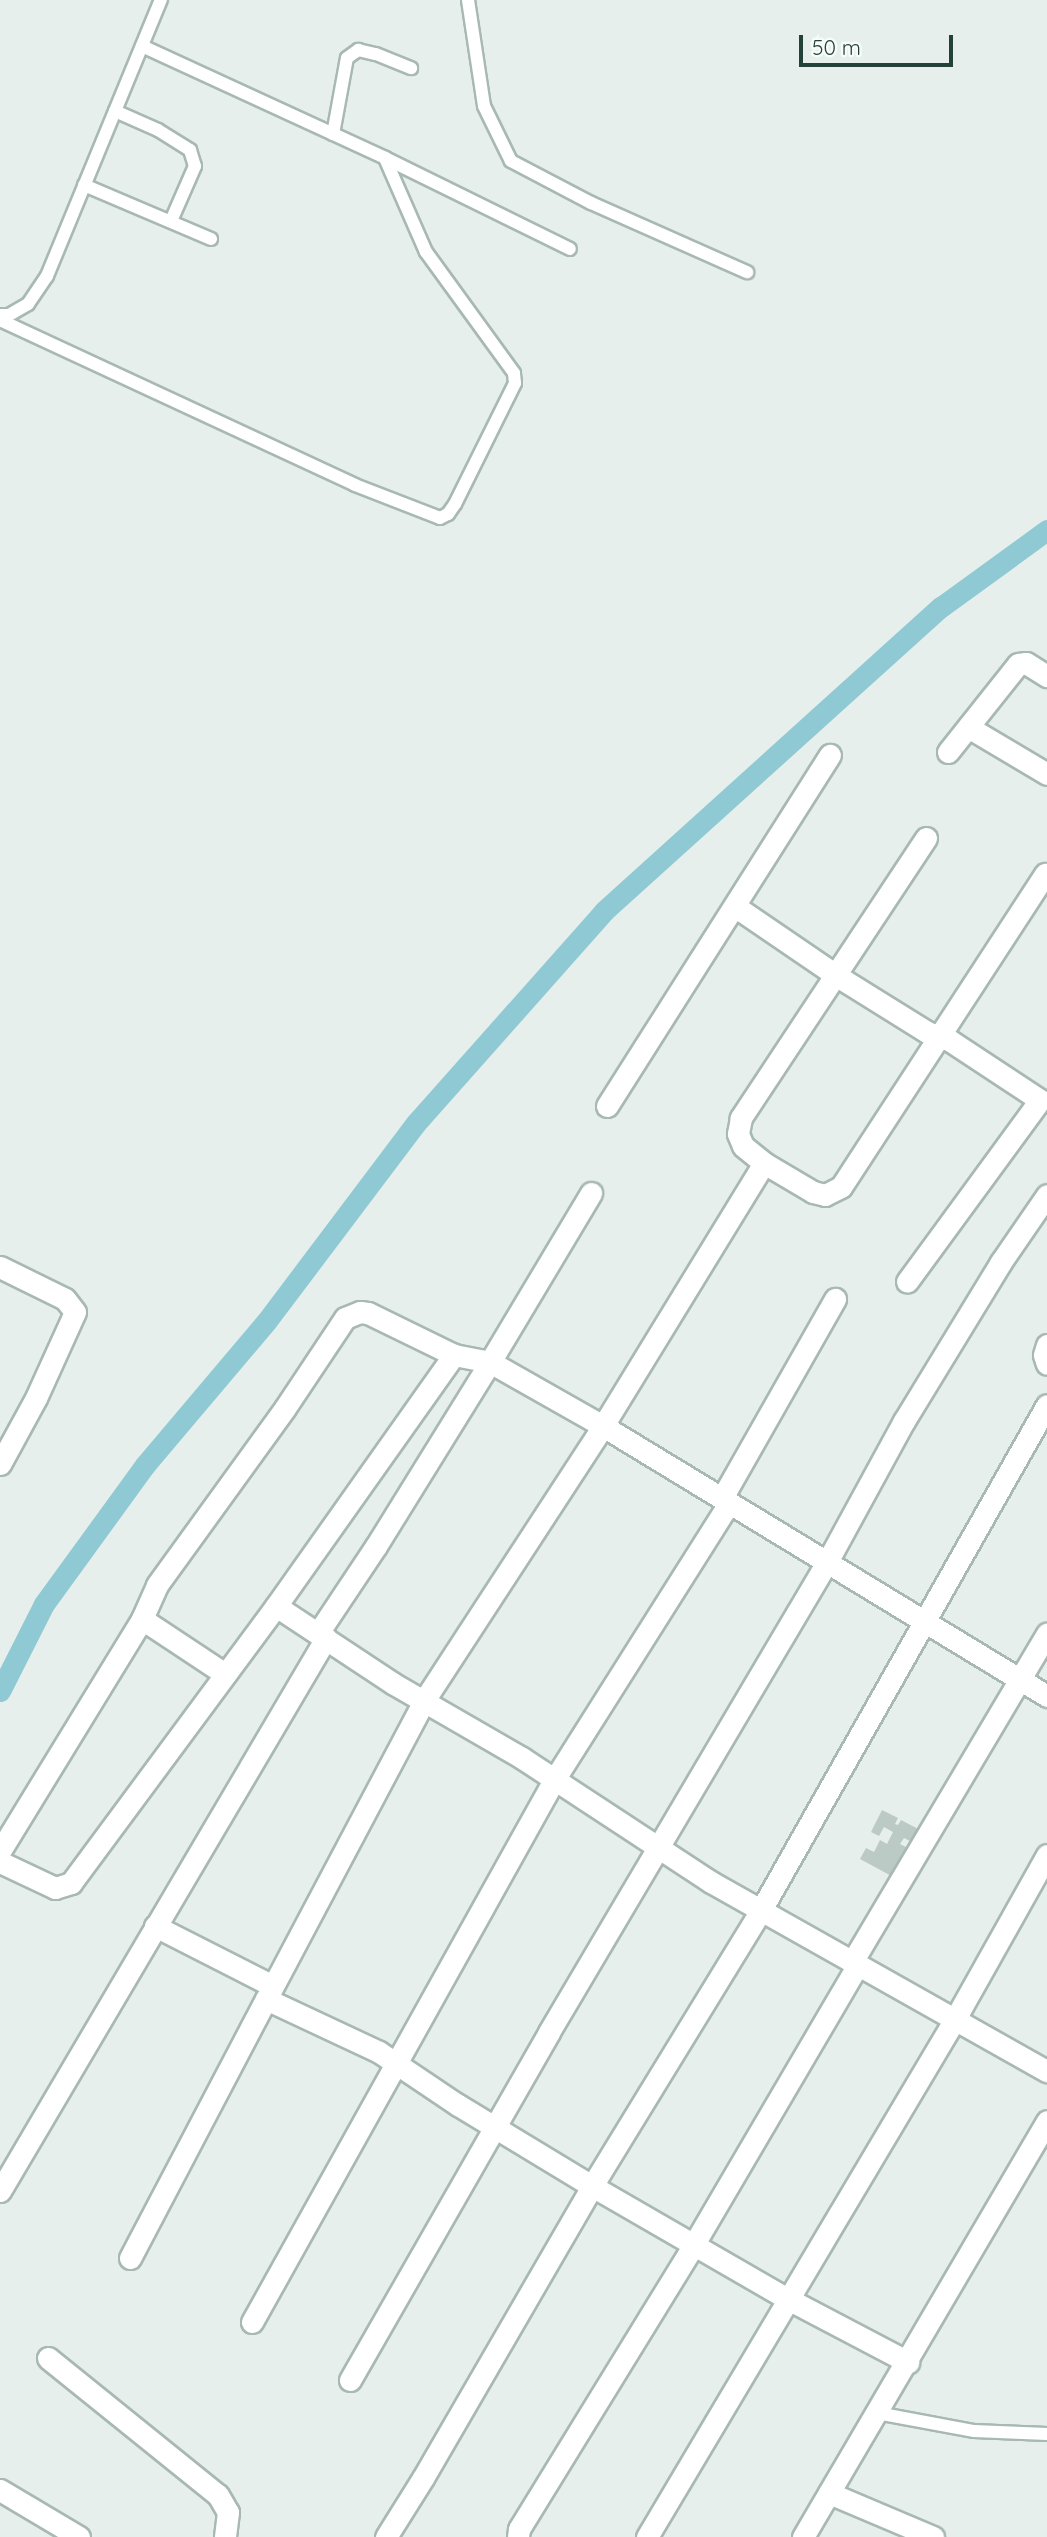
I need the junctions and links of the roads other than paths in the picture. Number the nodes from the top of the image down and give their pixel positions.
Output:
1 (161, 0) edge
2 (468, 0) edge
3 (142, 46) junction
4 (411, 68) dead end
5 (115, 110) junction
6 (333, 134) junction
7 (385, 158) junction
8 (84, 185) junction
9 (171, 221) junction
10 (211, 239) dead end
11 (570, 249) dead end
12 (747, 272) dead end
13 (0, 318) edge
14 (1047, 676) edge
15 (968, 727) junction
16 (948, 752) dead end
17 (830, 755) dead end
18 (1047, 774) edge
19 (926, 838) dead end
20 (1045, 874) dead end
21 (736, 907) junction
22 (836, 976) junction
23 (939, 1036) junction
24 (1045, 1098) edge
25 (607, 1106) dead end
26 (764, 1163) junction
27 (590, 1193) dead end
28 (1047, 1195) edge
29 (0, 1267) edge
30 (907, 1282) dead end
31 (835, 1299) dead end
32 (1047, 1345) edge
33 (454, 1354) junction
34 (490, 1363) junction
35 (1047, 1364) edge
36 (1047, 1405) edge
37 (603, 1426) junction
38 (0, 1464) edge
39 (725, 1500) junction
40 (827, 1562) junction
41 (276, 1606) junction
42 (142, 1619) junction
43 (923, 1621) junction
44 (1047, 1633) edge
45 (322, 1635) junction
46 (225, 1674) junction
47 (1019, 1679) junction
48 (1047, 1696) edge
49 (424, 1701) junction
50 (554, 1780) junction
51 (657, 1847) junction
52 (0, 1852) edge
53 (1047, 1855) edge
54 (0, 1862) edge
55 (761, 1910) junction
56 (155, 1926) junction
57 (855, 1963) junction
58 (270, 1992) junction
59 (955, 2019) junction
60 (397, 2064) junction
61 (1047, 2071) edge
62 (1047, 2121) edge
63 (497, 2128) junction
64 (592, 2186) junction
65 (0, 2191) edge
66 (694, 2244) junction
67 (130, 2258) dead end
68 (788, 2299) junction
69 (252, 2322) dead end
70 (48, 2358) dead end
71 (908, 2362) junction
72 (350, 2379) dead end
73 (877, 2413) junction
74 (1047, 2434) edge
75 (0, 2490) edge
76 (829, 2493) junction
77 (79, 2537) edge
78 (225, 2537) edge
79 (386, 2537) edge
80 (518, 2537) edge
81 (647, 2537) edge
82 (803, 2537) edge
83 (933, 2537) edge

1 - 3 lane
2 - 12 lane
3 - 5 lane
3 - 6 lane
4 - 6 lane
5 - 8 lane
5 - 9 lane
6 - 7 lane
7 - 11 lane
7 - 13 lane
8 - 9 lane
8 - 13 lane
9 - 10 lane
14 - 15 street
15 - 16 street
15 - 18 street
17 - 21 street
19 - 22 street
20 - 23 street
21 - 22 street
21 - 25 street
22 - 23 street
22 - 26 street
23 - 24 street
23 - 26 street
24 - 30 street
26 - 37 street
27 - 34 street
28 - 40 street
29 - 38 street
31 - 39 street
32 - 35 street
33 - 34 street
33 - 41 street
33 - 42 street
34 - 37 street
34 - 45 street
36 - 43 street
37 - 39 street
37 - 49 street
39 - 40 street
39 - 50 street
40 - 43 street
40 - 51 street
41 - 45 street
41 - 46 street
42 - 46 street
42 - 52 street
43 - 47 street
43 - 55 street
44 - 47 street
45 - 49 street
45 - 56 street
46 - 54 street
47 - 48 street
47 - 57 street
49 - 50 street
49 - 58 street
50 - 51 street
50 - 60 street
51 - 55 street
51 - 63 street
53 - 59 street
55 - 57 street
55 - 64 street
56 - 58 street
56 - 65 street
57 - 59 street
57 - 66 street
58 - 60 street
58 - 67 street
59 - 61 street
59 - 68 street
60 - 63 street
60 - 69 street
62 - 71 street
63 - 64 street
63 - 72 street
64 - 66 street
64 - 79 street
66 - 68 street
66 - 80 street
68 - 71 street
68 - 81 street
70 - 78 street
71 - 73 street
73 - 74 lane
73 - 76 street
75 - 77 street
76 - 82 street
76 - 83 street

